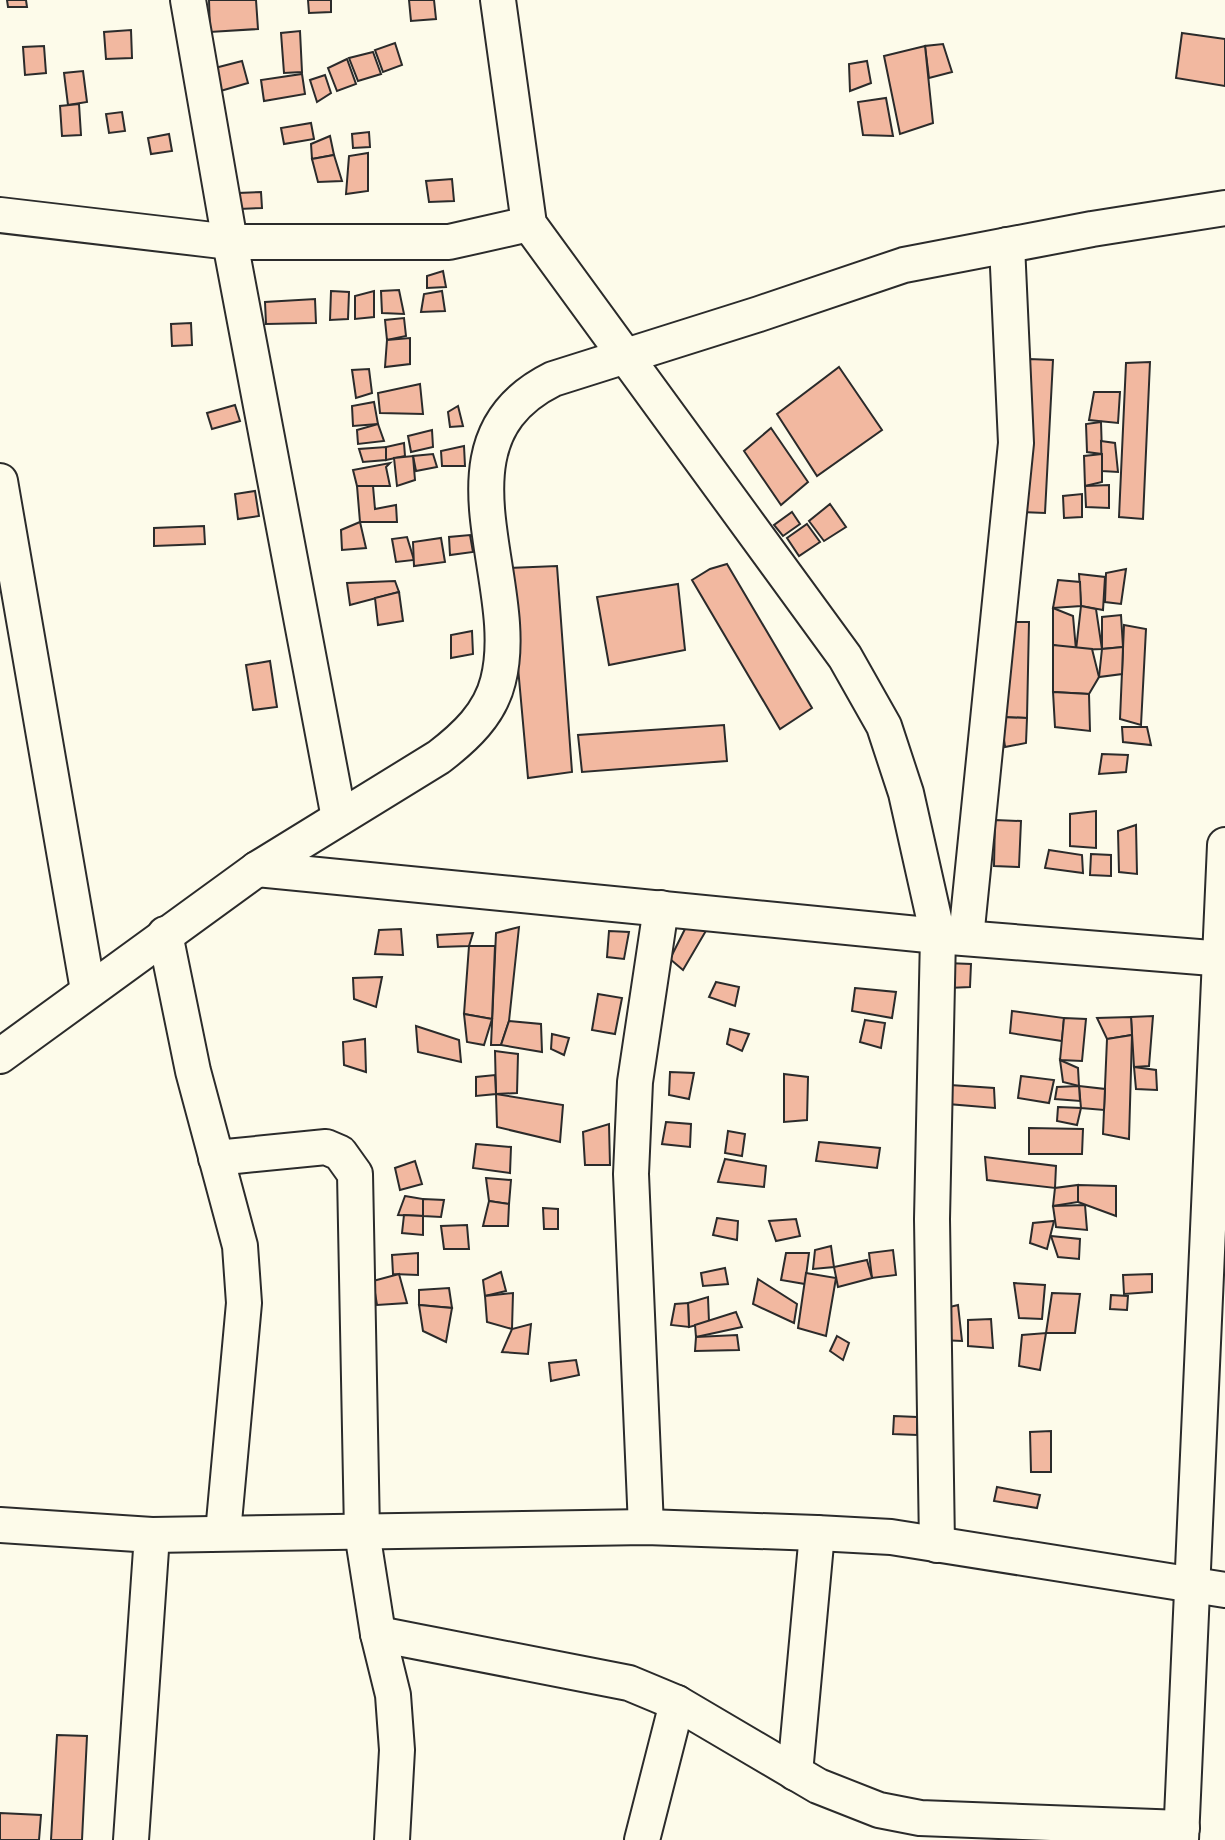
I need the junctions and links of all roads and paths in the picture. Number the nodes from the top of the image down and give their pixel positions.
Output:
1 (188, 0) edge
2 (498, 0) edge
3 (1225, 208) edge
4 (0, 215) edge
5 (529, 224) junction
6 (230, 242) junction
7 (1007, 245) junction
8 (627, 355) junction
9 (0, 481) edge
10 (339, 818) junction
11 (1225, 845) edge
12 (257, 869) junction
13 (661, 908) junction
14 (165, 934) junction
15 (952, 937) junction
16 (1223, 959) edge
17 (88, 990) junction
18 (0, 1056) edge
19 (216, 1158) junction
20 (0, 1525) edge
21 (646, 1527) junction
22 (362, 1532) junction
23 (223, 1533) junction
24 (817, 1533) junction
25 (152, 1535) junction
26 (937, 1545) junction
27 (1209, 1588) edge
28 (378, 1634) junction
29 (677, 1703) junction
30 (795, 1773) junction
31 (1182, 1834) edge
32 (131, 1840) edge
33 (392, 1840) edge
34 (642, 1840) edge

1 - 6 street
2 - 5 street
3 - 7 street
4 - 6 street
5 - 6 street
5 - 8 street
6 - 10 street
7 - 8 street
7 - 15 street
8 - 10 street
8 - 15 street
9 - 17 street
10 - 12 street
11 - 16 street
12 - 13 street
12 - 14 street
13 - 15 street
13 - 21 street
14 - 17 street
14 - 19 street
15 - 16 street
15 - 26 street
16 - 27 street
17 - 18 street
19 - 22 street
19 - 23 street
20 - 25 street
21 - 22 street
21 - 24 street
22 - 23 street
22 - 28 street
23 - 25 street
24 - 26 street
24 - 30 street
25 - 32 street
26 - 27 street
27 - 31 street
28 - 29 street
28 - 33 street
29 - 30 street
29 - 34 street
30 - 31 street

